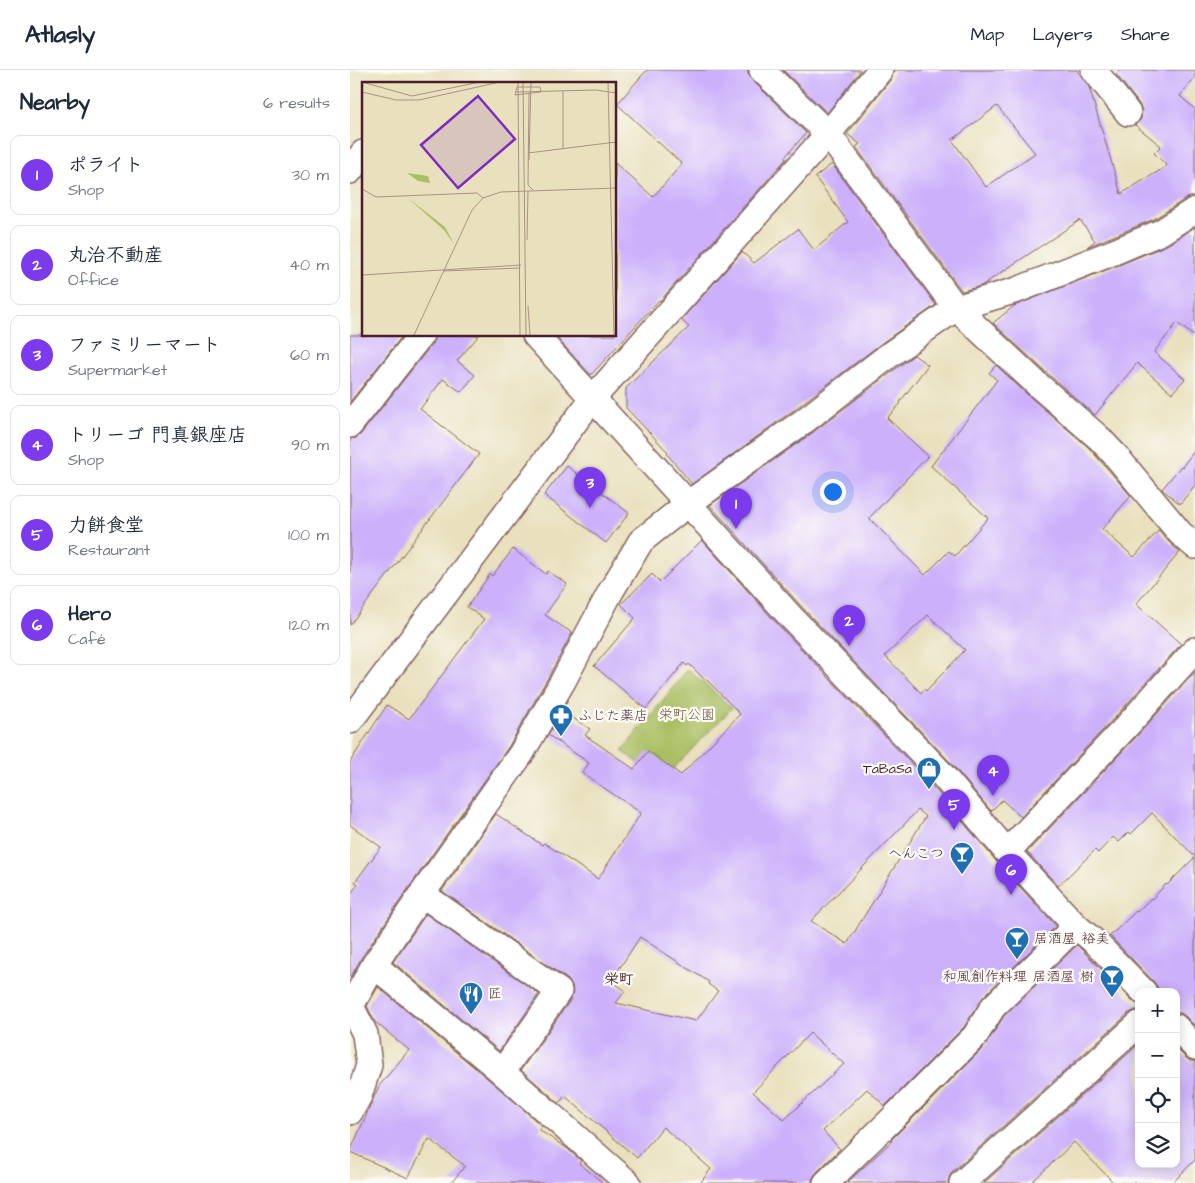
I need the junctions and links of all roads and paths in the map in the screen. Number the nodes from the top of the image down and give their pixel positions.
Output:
1 (762, 70) edge
2 (880, 70) edge
3 (1094, 70) edge
4 (1128, 113) dead end
5 (828, 134) junction
6 (350, 138) edge
7 (362, 151) edge
8 (362, 156) edge
9 (350, 171) edge
10 (1195, 210) edge
11 (956, 308) junction
12 (420, 336) edge
13 (536, 336) edge
14 (593, 398) junction
15 (350, 425) edge
16 (688, 503) junction
17 (1195, 546) edge
18 (1195, 650) edge
19 (350, 721) edge
20 (1007, 852) junction
21 (422, 894) junction
22 (1076, 926) junction
23 (374, 965) junction
24 (1140, 988) edge
25 (1135, 1028) edge
26 (1180, 1030) edge
27 (1195, 1047) edge
28 (502, 1072) junction
29 (350, 1112) edge
30 (628, 1183) edge
31 (826, 1183) edge
32 (962, 1183) edge

1 - 5 street
2 - 5 street
3 - 4 street
5 - 11 street
5 - 14 street
6 - 7 street
8 - 9 street
10 - 11 street
11 - 16 street
11 - 17 street
12 - 15 street
13 - 14 street
14 - 16 street
14 - 19 street
16 - 20 street
16 - 21 street
18 - 20 street
20 - 22 street
21 - 23 street
21 - 28 street
22 - 24 street
22 - 31 street
23 - 28 street
23 - 29 street
25 - 32 street
26 - 27 street
28 - 30 street

